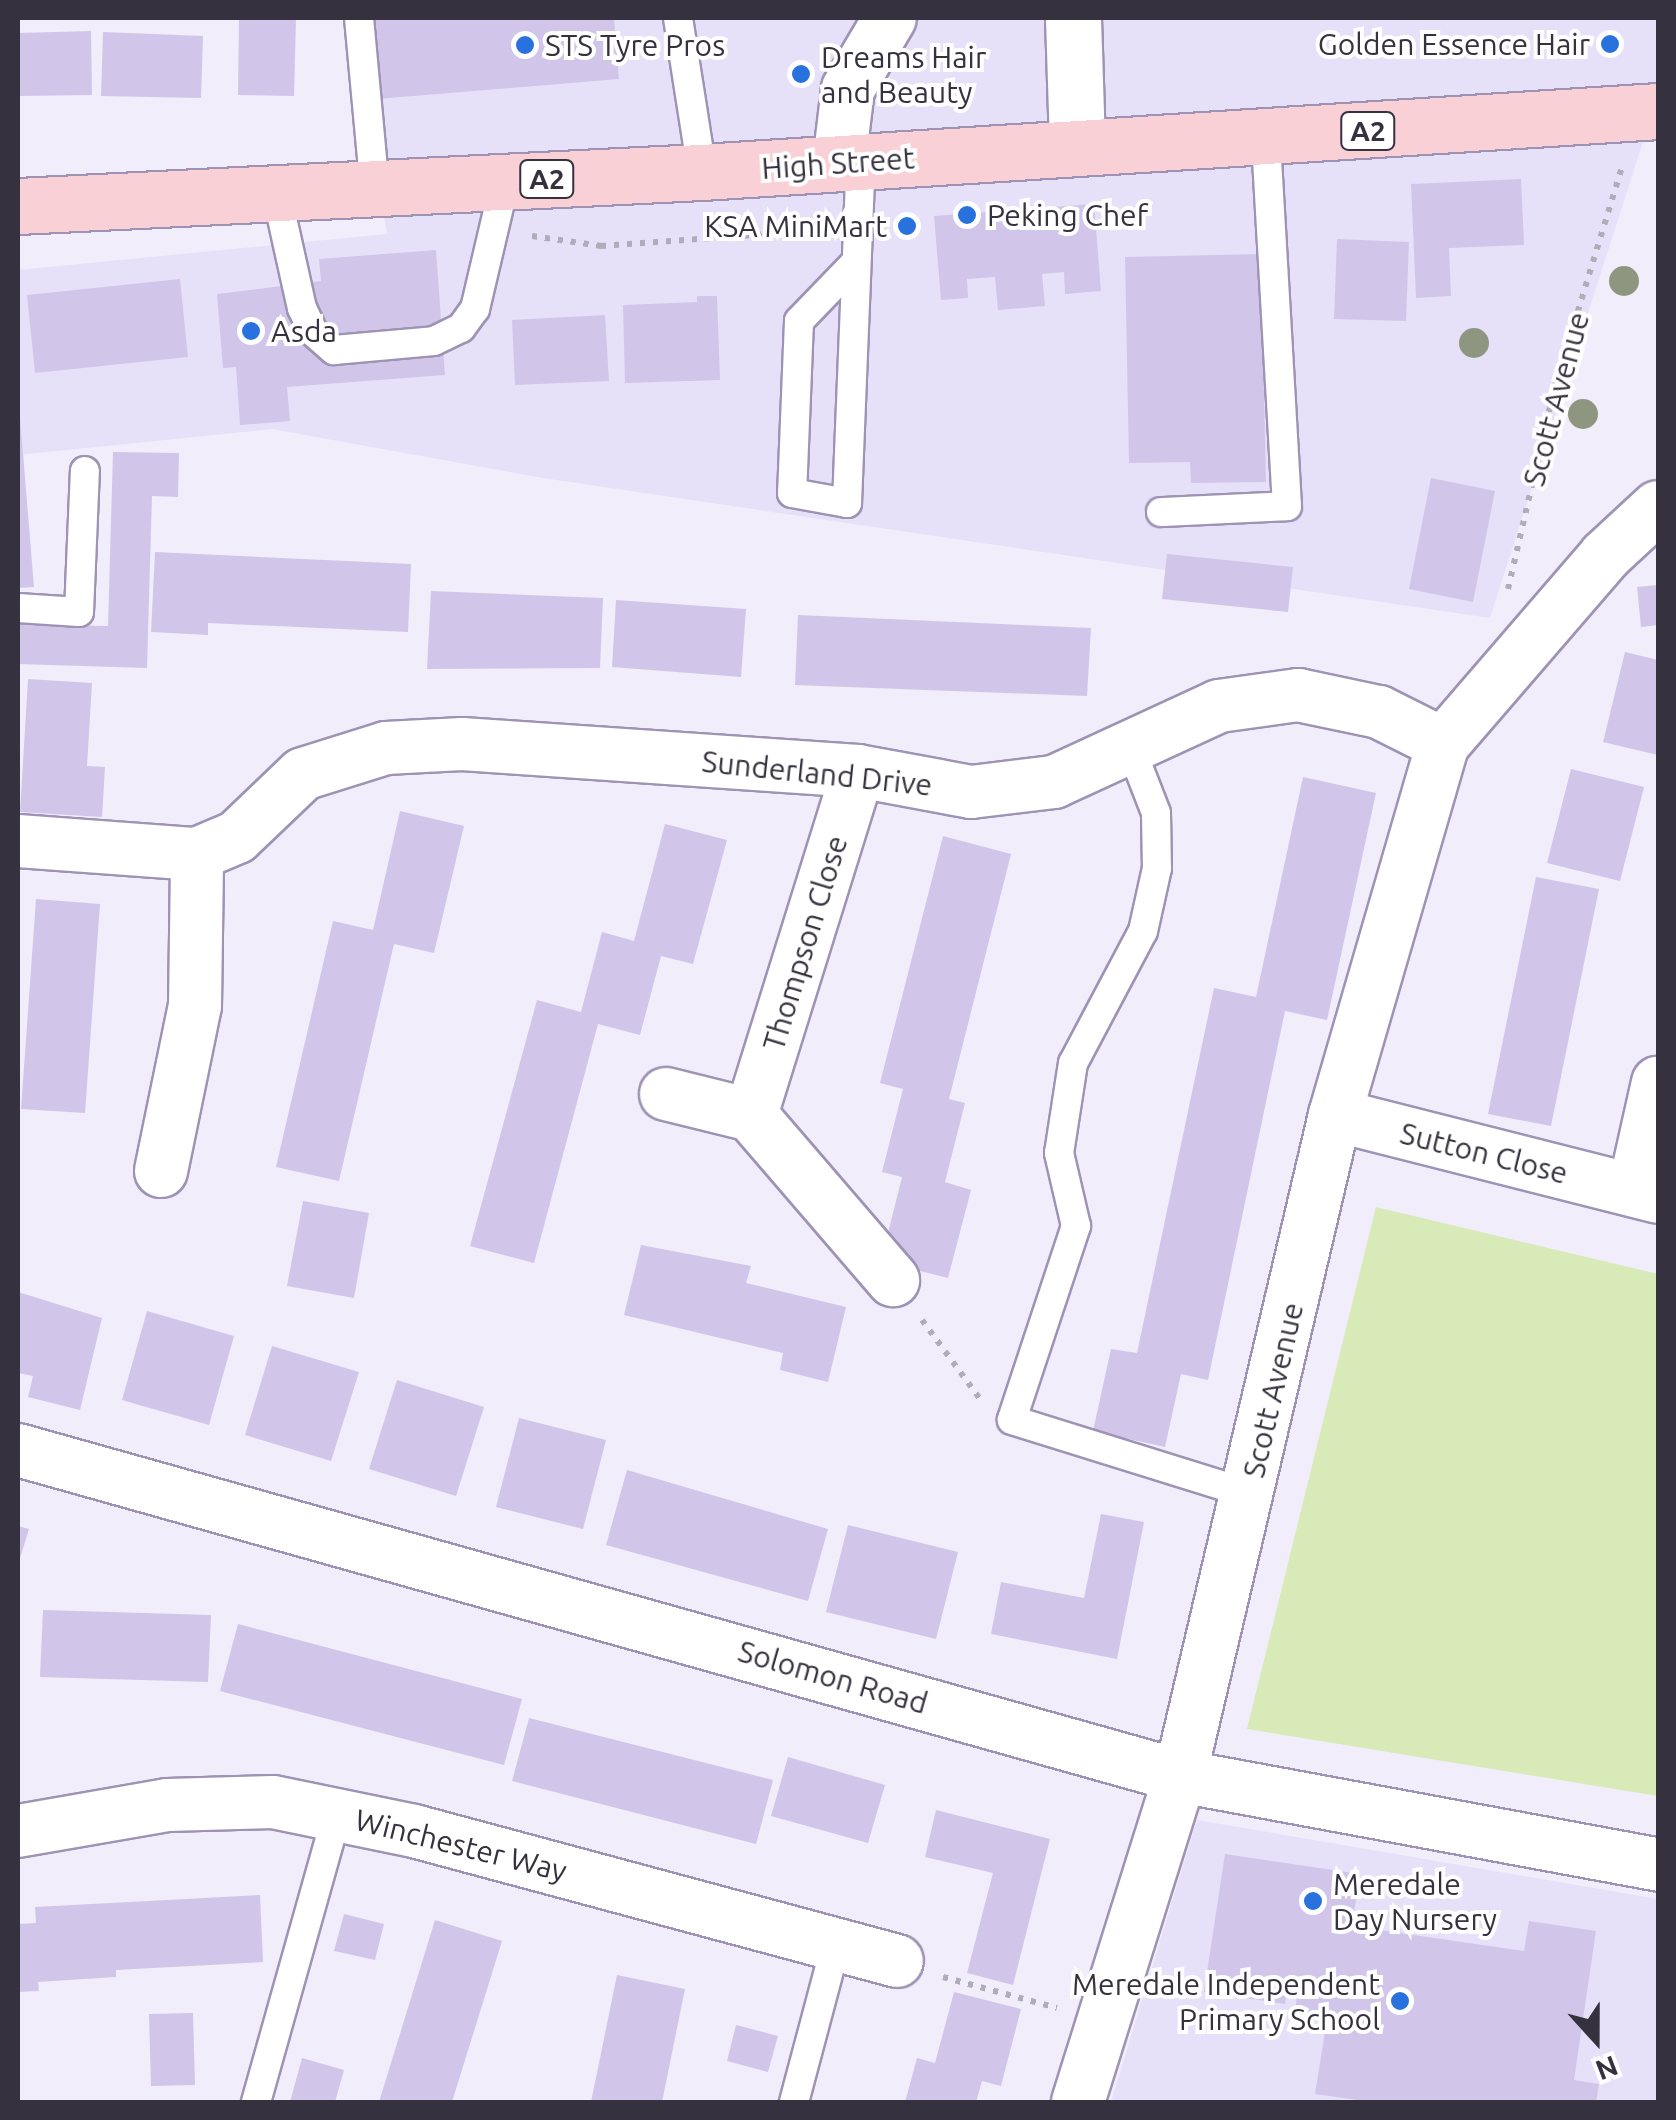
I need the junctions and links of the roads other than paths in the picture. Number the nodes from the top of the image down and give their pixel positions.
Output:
1 (359, 18) edge
2 (678, 18) edge
3 (890, 18) edge
4 (1072, 18) edge
5 (1646, 112) edge
6 (1266, 138) junction
7 (1077, 148) junction
8 (850, 161) junction
9 (702, 172) junction
10 (505, 181) junction
11 (375, 189) junction
12 (276, 191) junction
13 (18, 206) edge
14 (856, 262) junction
15 (85, 471) dead end
16 (1658, 507) edge
17 (1161, 512) dead end
18 (18, 608) edge
19 (1443, 744) junction
20 (1132, 752) junction
21 (858, 771) junction
22 (18, 840) edge
23 (197, 854) junction
24 (1658, 1083) edge
25 (666, 1094) dead end
26 (1335, 1115) junction
27 (752, 1116) junction
28 (161, 1171) dead end
29 (1646, 1194) edge
30 (893, 1280) road end
31 (18, 1450) edge
32 (1249, 1494) junction
33 (1180, 1776) junction
34 (337, 1814) junction
35 (18, 1831) edge
36 (1658, 1864) edge
37 (836, 1944) junction
38 (897, 1961) road end
39 (256, 2102) edge
40 (794, 2102) edge
41 (1078, 2102) edge

1 - 11 lane
2 - 9 lane
3 - 8 street
4 - 7 street
5 - 6 main road, High Street / A2
6 - 7 main road, High Street / A2
6 - 17 lane
7 - 8 main road, High Street / A2
8 - 9 main road, High Street / A2
8 - 14 lane
9 - 10 main road, High Street / A2
10 - 11 main road, High Street / A2
10 - 12 lane
11 - 12 main road, High Street / A2
12 - 13 main road, High Street / A2
14 - 14 lane
15 - 18 lane
16 - 19 street, Scott Avenue
19 - 20 street, Sunderland Drive
19 - 26 street, Scott Avenue
20 - 21 street, Sunderland Drive
20 - 32 lane
21 - 23 street, Sunderland Drive
21 - 27 street, Thompson Close
22 - 23 street
23 - 28 street
24 - 29 street, Sutton Close
25 - 27 street
26 - 29 street, Sutton Close
26 - 32 street, Scott Avenue
27 - 30 street
31 - 33 street, Solomon Road
32 - 33 street, Scott Avenue
33 - 36 street, Solomon Road
33 - 41 street, Scott Avenue
34 - 35 street, Winchester Way
34 - 37 street, Winchester Way
34 - 39 lane
37 - 38 street, Winchester Way
37 - 40 lane

